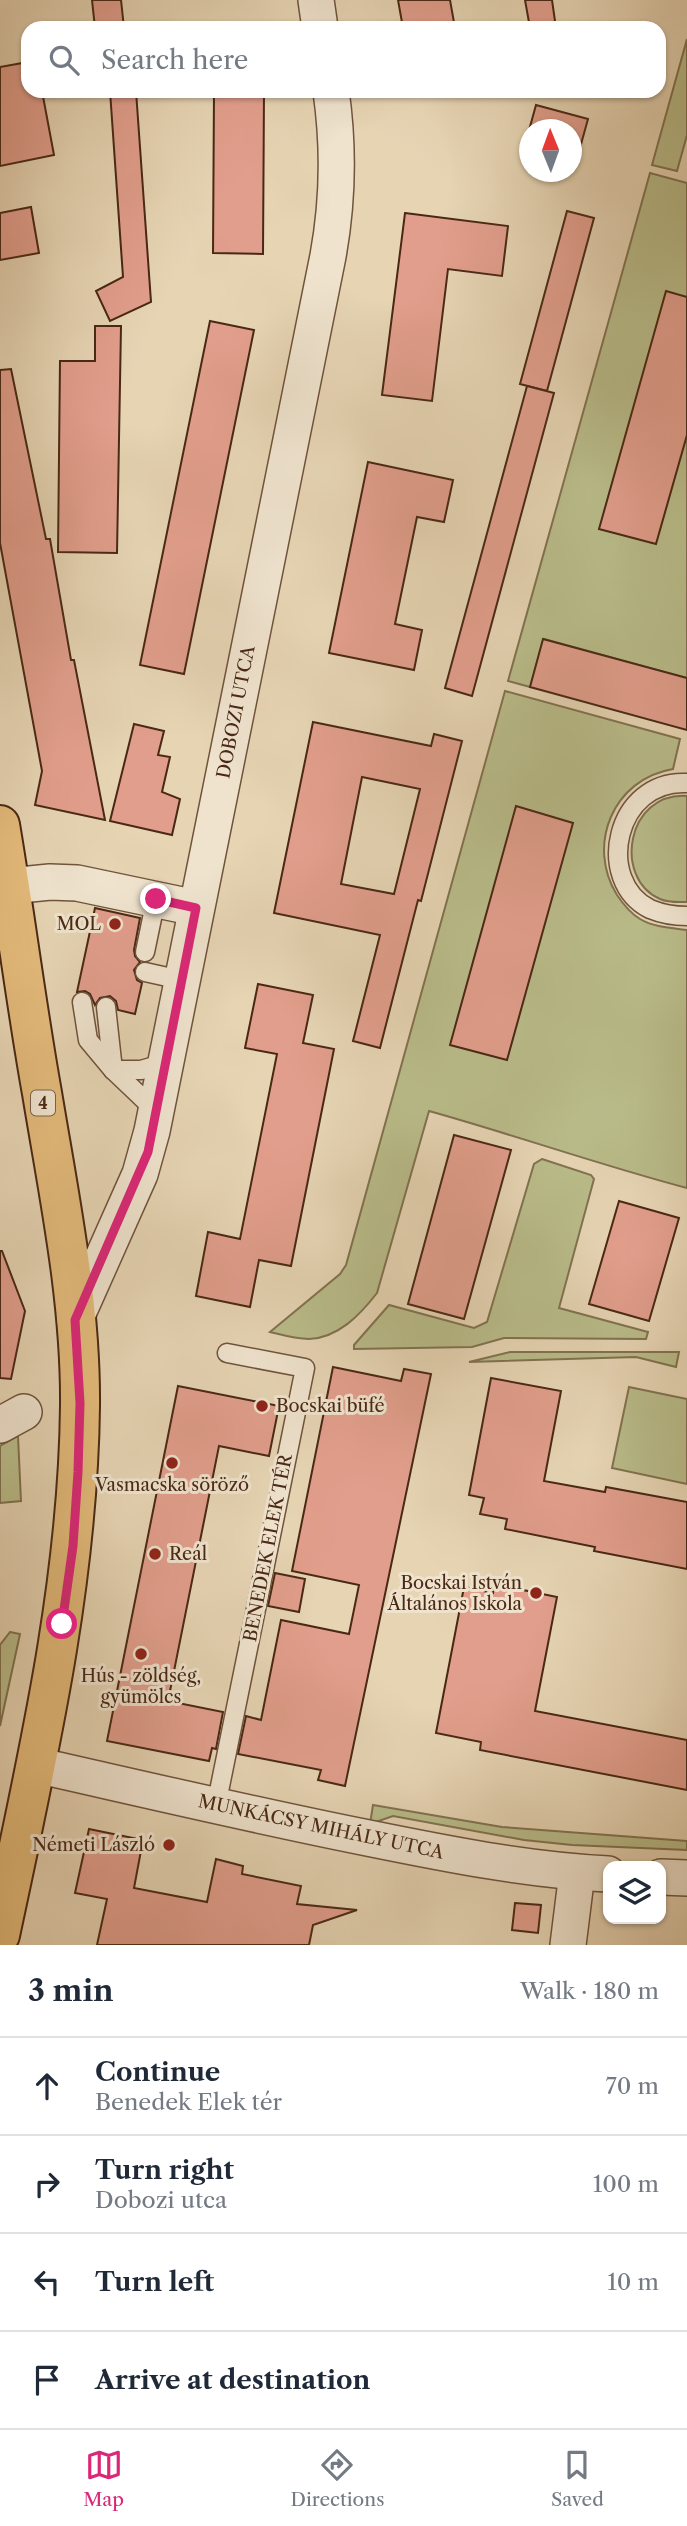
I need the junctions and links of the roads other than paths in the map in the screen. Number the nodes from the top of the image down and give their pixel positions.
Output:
1 (316, 0) edge
2 (319, 21) edge
3 (332, 98) edge
4 (687, 783) edge
5 (0, 825) edge
6 (10, 886) junction
7 (156, 899) junction
8 (196, 908) junction
9 (687, 916) edge
10 (145, 952) dead end
11 (145, 972) dead end
12 (181, 980) junction
13 (82, 1002) dead end
14 (106, 1007) dead end
15 (165, 1063) junction
16 (113, 1070) junction
17 (156, 1111) junction
18 (75, 1320) junction
19 (227, 1353) dead end
20 (36, 1765) junction
21 (216, 1806) junction
22 (592, 1874) edge
23 (666, 1877) edge
24 (687, 1878) edge
25 (0, 1935) edge
26 (568, 1945) edge

1 - 2 street
3 - 8 street, DOBOZI UTCA
4 - 9 lane
5 - 6 main road, 4
6 - 7 street
6 - 18 main road, 4
7 - 8 street
7 - 10 lane
8 - 12 street, DOBOZI UTCA
11 - 12 lane
12 - 15 street, DOBOZI UTCA
13 - 16 lane
14 - 16 lane
15 - 16 lane
15 - 17 street, DOBOZI UTCA
16 - 17 lane
17 - 18 street, DOBOZI UTCA
18 - 20 main road, 4
19 - 21 lane, BENEDEK ELEK TÉR
20 - 21 street, MUNKÁCSY MIHÁLY UTCA
20 - 25 main road, 4
21 - 22 street, MUNKÁCSY MIHÁLY UTCA
22 - 26 street
23 - 24 street

